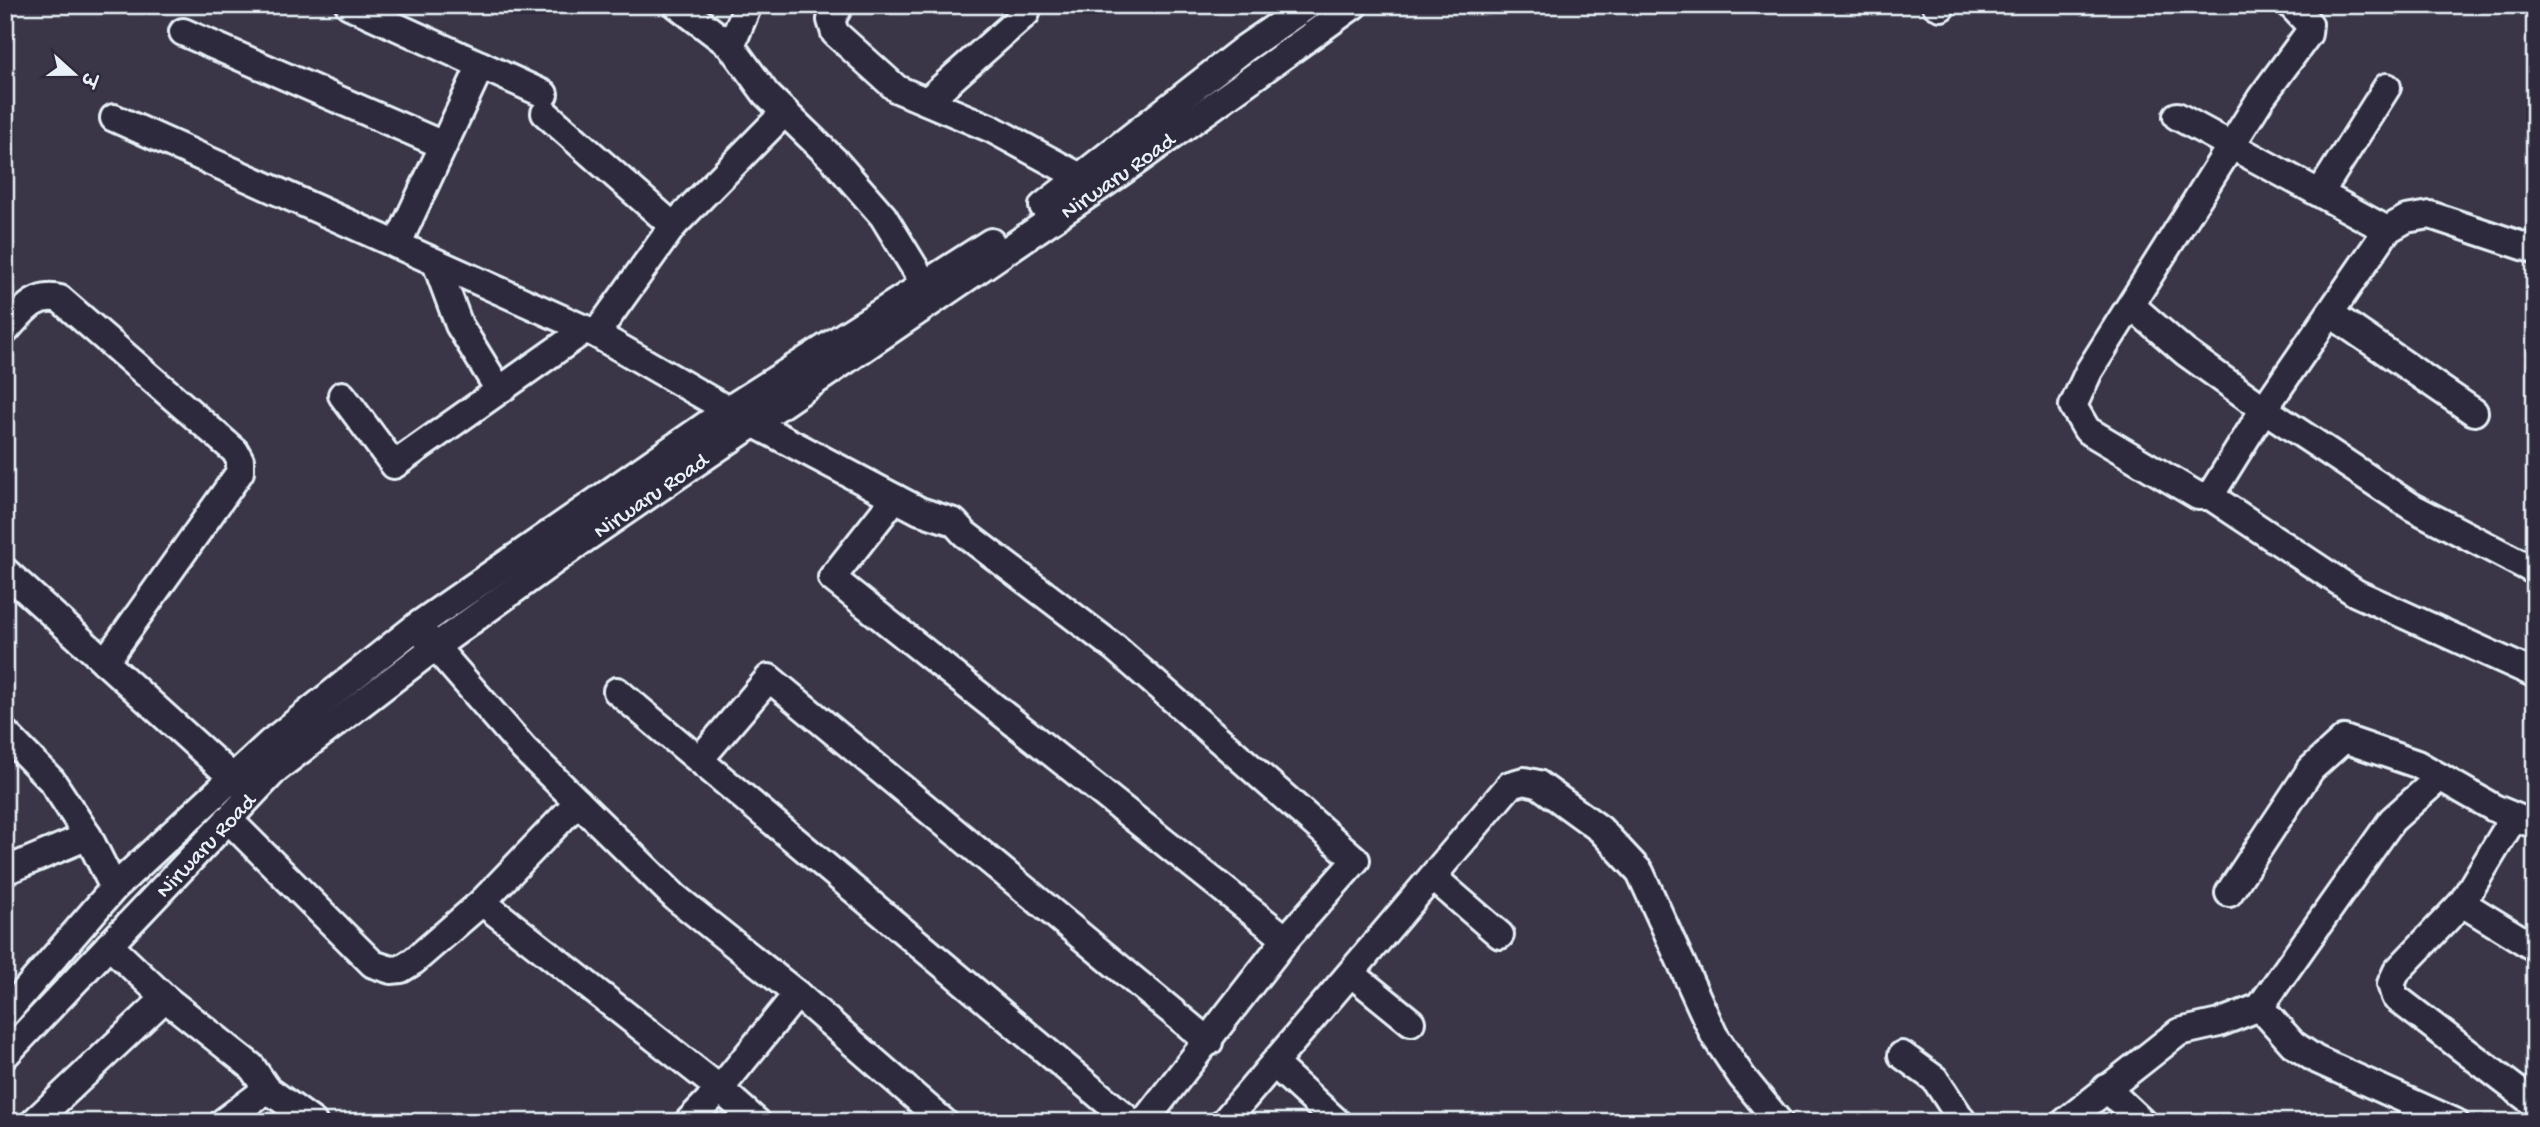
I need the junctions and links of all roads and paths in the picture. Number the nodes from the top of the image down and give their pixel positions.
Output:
1 (349, 5) edge
2 (677, 5) edge
3 (748, 5) edge
4 (840, 5) edge
5 (1308, 5) edge
6 (1354, 5) edge
7 (2291, 5) edge
8 (1026, 13) dead end
9 (183, 32) dead end
10 (731, 46) junction
11 (481, 65) junction
12 (2387, 87) dead end
13 (927, 101) junction
14 (785, 112) junction
15 (2177, 116) dead end
16 (114, 118) dead end
17 (443, 145) junction
18 (2231, 145) junction
19 (1080, 177) junction
20 (2320, 193) junction
21 (673, 226) junction
22 (2387, 230) junction
23 (397, 245) junction
24 (2535, 250) edge
25 (436, 262) junction
26 (923, 283) junction
27 (2132, 306) junction
28 (2331, 314) junction
29 (5, 331) edge
30 (591, 331) junction
31 (499, 390) junction
32 (342, 395) dead end
33 (2264, 409) junction
34 (728, 410) junction
35 (2474, 412) dead end
36 (756, 423) junction
37 (2210, 496) junction
38 (895, 498) junction
39 (5, 571) edge
40 (2535, 571) edge
41 (417, 626) junction
42 (435, 647) junction
43 (105, 662) junction
44 (2535, 674) edge
45 (617, 691) dead end
46 (5, 733) edge
47 (700, 759) junction
48 (2440, 777) junction
49 (242, 786) junction
50 (578, 802) junction
51 (228, 818) junction
52 (2524, 821) edge
53 (88, 836) junction
54 (5, 871) edge
55 (1434, 878) junction
56 (114, 888) junction
57 (2229, 893) dead end
58 (482, 902) junction
59 (2462, 903) junction
60 (1500, 935) dead end
61 (1286, 939) junction
62 (109, 945) junction
63 (2535, 948) edge
64 (1352, 974) junction
65 (797, 995) junction
66 (165, 998) junction
67 (2260, 1007) junction
68 (5, 1014) edge
69 (1411, 1022) dead end
70 (1209, 1042) junction
71 (5, 1055) edge
72 (1902, 1055) dead end
73 (1275, 1063) junction
74 (2106, 1088) junction
75 (267, 1089) junction
76 (720, 1089) junction
77 (2535, 1104) edge
78 (34, 1122) edge
79 (223, 1122) edge
80 (313, 1122) edge
81 (688, 1122) edge
82 (757, 1122) edge
83 (944, 1122) edge
84 (1131, 1122) edge
85 (1144, 1122) edge
86 (1224, 1122) edge
87 (1337, 1122) edge
88 (1779, 1122) edge
89 (1963, 1122) edge
90 (2065, 1122) edge
91 (2142, 1122) edge
92 (2455, 1122) edge

1 - 11 street
2 - 10 street
3 - 10 street
4 - 13 street
5 - 19 street, Nirwaru Road
6 - 36 street, Nirwaru Road
7 - 18 street
8 - 13 street
9 - 17 street
10 - 14 street
11 - 17 street
11 - 21 street
12 - 20 street
13 - 19 street
14 - 21 street
14 - 26 street
15 - 18 street
16 - 23 street
17 - 23 street
18 - 20 street
18 - 27 street
19 - 26 street, Nirwaru Road
20 - 22 street
21 - 30 street
22 - 24 street
22 - 28 street
23 - 25 street
25 - 30 street
25 - 31 street
26 - 34 street, Nirwaru Road
27 - 33 street
27 - 37 street
28 - 33 street
28 - 35 street
29 - 43 street
30 - 31 street
30 - 34 street
31 - 32 street
33 - 37 street
33 - 40 street
34 - 36 street
34 - 41 street, Nirwaru Road
36 - 38 street
36 - 42 street, Nirwaru Road
37 - 44 street
38 - 61 street
38 - 61 street
39 - 43 street
41 - 42 street
41 - 49 street, Nirwaru Road
42 - 49 street, Nirwaru Road
42 - 50 street
43 - 49 street
45 - 47 street
46 - 53 street
47 - 70 street
47 - 84 street
48 - 52 street
48 - 57 street
48 - 67 street
49 - 51 street, Nirwaru Road
49 - 56 street, Nirwaru Road
50 - 58 street
50 - 65 street
51 - 58 street
51 - 62 street, Nirwaru Road
52 - 59 street
53 - 54 street
53 - 56 street
55 - 60 street
55 - 64 street
55 - 88 street
56 - 68 street, Nirwaru Road
58 - 76 street
59 - 63 street
59 - 77 street
61 - 70 street
62 - 66 street
62 - 71 street, Nirwaru Road
64 - 69 street
64 - 73 street
65 - 76 street
65 - 83 street
66 - 75 street
66 - 78 street
67 - 74 street
67 - 92 street
70 - 85 street
72 - 89 street
73 - 86 street
73 - 87 street
74 - 90 street
74 - 91 street
75 - 79 street
75 - 80 street
76 - 81 street
76 - 82 street

